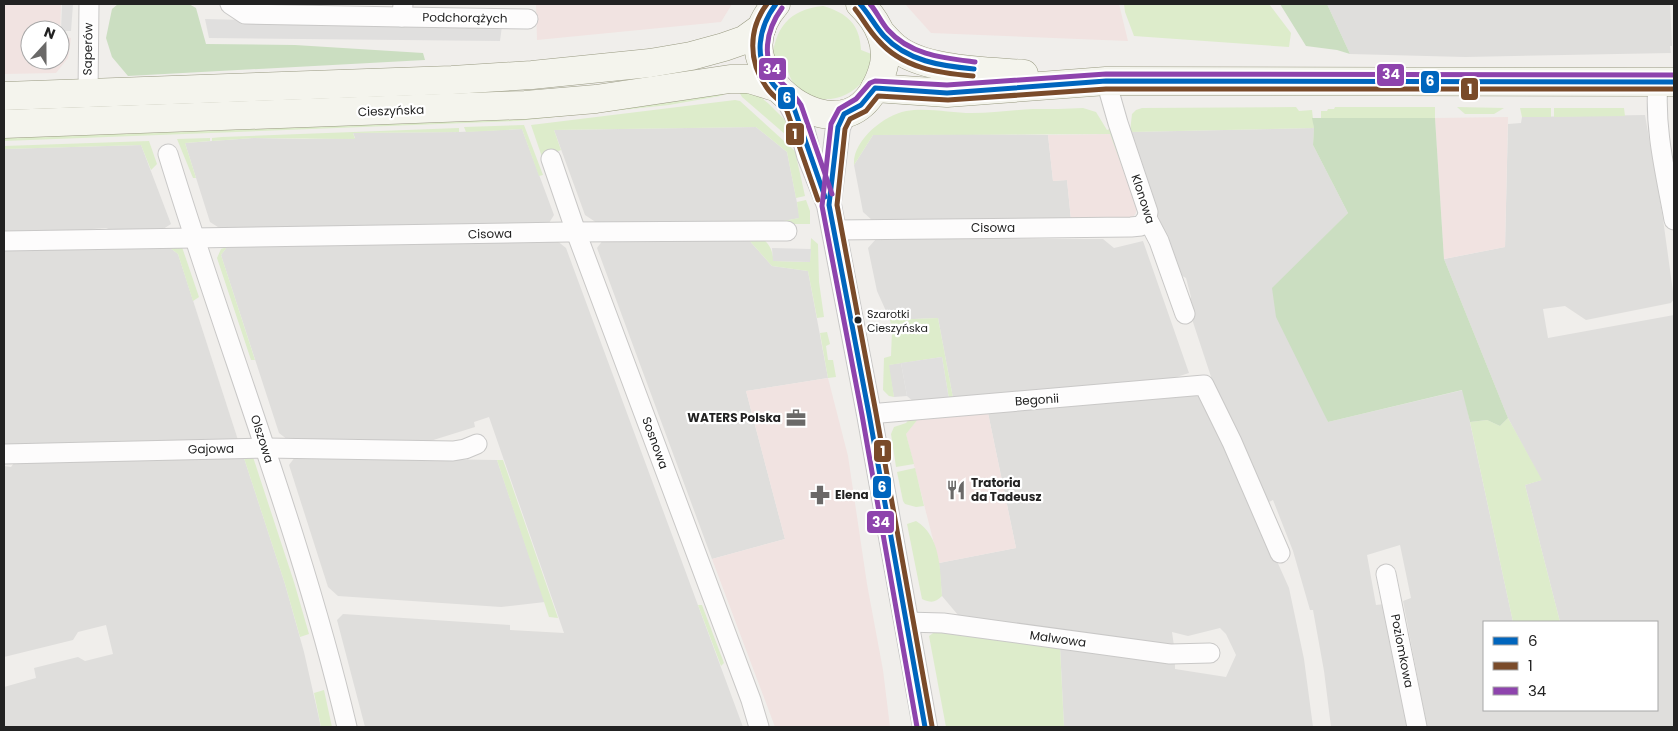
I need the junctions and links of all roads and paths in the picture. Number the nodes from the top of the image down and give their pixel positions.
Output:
1 (89, 4) edge
2 (230, 4) edge
3 (860, 4) edge
4 (403, 10) edge
5 (768, 12) edge
6 (528, 20) dead end
7 (881, 33) junction
8 (1106, 82) junction
9 (1666, 82) edge
10 (875, 88) junction
11 (781, 92) junction
12 (88, 93) junction
13 (4, 96) edge
14 (844, 114) junction
15 (4, 124) edge
16 (168, 154) dead end
17 (551, 159) dead end
18 (829, 206) junction
19 (1148, 218) junction
20 (1674, 220) edge
21 (834, 230) junction
22 (787, 231) dead end
23 (576, 232) junction
24 (194, 239) junction
25 (4, 241) edge
26 (1184, 314) dead end
27 (869, 414) junction
28 (477, 444) dead end
29 (265, 448) junction
30 (4, 454) edge
31 (1280, 553) dead end
32 (1386, 574) dead end
33 (906, 622) junction
34 (1210, 653) dead end
35 (347, 727) edge
36 (759, 727) edge
37 (925, 727) edge
38 (1417, 727) edge

1 - 12 street, Saperów
2 - 4 street, Podchorążych
3 - 7 main road
4 - 6 street, Podchorążych
5 - 11 main road
5 - 12 main road
7 - 8 main road
7 - 10 main road
8 - 9 main road
8 - 10 main road
8 - 19 street, Klonowa
9 - 20 street
10 - 14 main road
11 - 14 main road
11 - 15 main road, Cieszyńska
11 - 18 street
12 - 13 main road
14 - 18 street
16 - 24 street, Olszowa
17 - 23 street, Sosnowa
18 - 21 street
19 - 21 street, Cisowa
19 - 26 street, Klonowa
21 - 27 street
22 - 23 street, Cisowa
23 - 24 street, Cisowa
23 - 36 street, Sosnowa
24 - 25 street
24 - 29 street, Olszowa
27 - 31 street, Begonii
27 - 33 street
28 - 29 street, Gajowa
29 - 30 street, Gajowa
29 - 35 street, Olszowa
32 - 38 street, Poziomkowa
33 - 34 street, Malwowa
33 - 37 street

